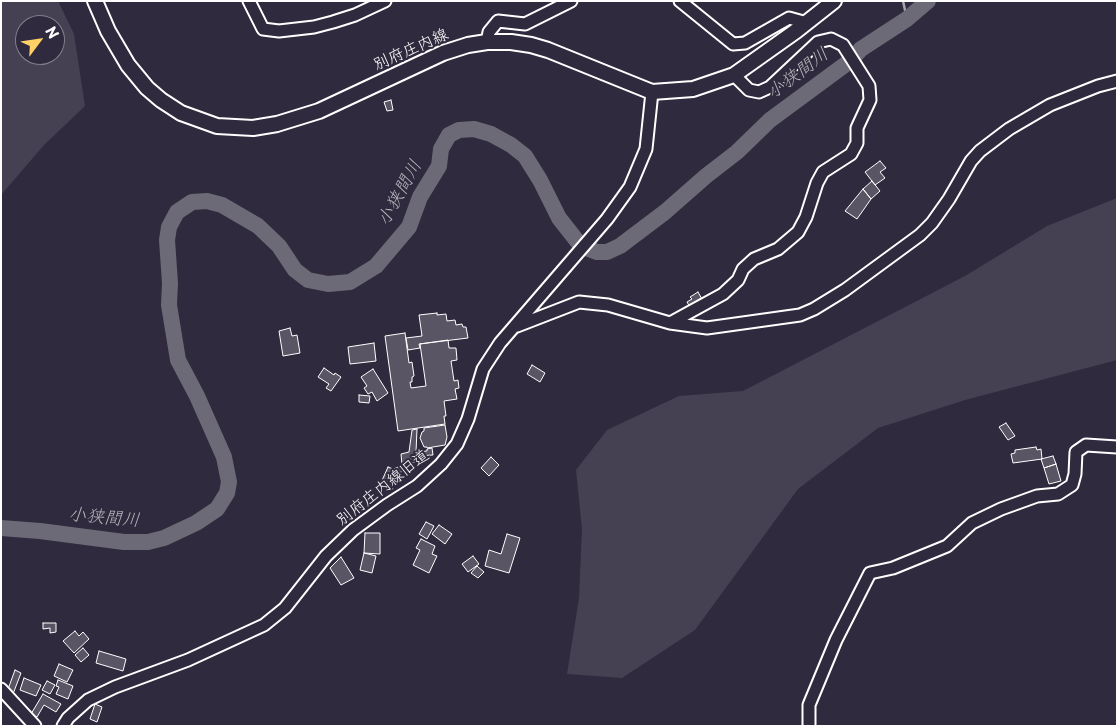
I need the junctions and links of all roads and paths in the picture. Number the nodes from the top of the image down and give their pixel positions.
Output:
1 (95, 1) edge
2 (249, 1) edge
3 (385, 1) edge
4 (571, 1) edge
5 (680, 1) edge
6 (834, 1) edge
7 (807, 22) junction
8 (487, 42) junction
9 (734, 75) junction
10 (1117, 81) edge
11 (652, 92) junction
12 (670, 323) junction
13 (515, 327) junction
14 (1117, 447) edge
15 (1, 689) edge
16 (34, 726) edge
17 (63, 726) edge
18 (809, 726) edge

1 - 8 main road, 別府庄内線
2 - 3 street
4 - 8 street
5 - 7 street
6 - 7 main road, 別府庄内線
7 - 9 main road, 別府庄内線
8 - 11 main road, 別府庄内線
9 - 11 main road, 別府庄内線
9 - 12 street
10 - 12 street
11 - 13 street, 別府庄内線旧道
12 - 13 street
13 - 17 street, 別府庄内線旧道
14 - 18 street
15 - 16 street

